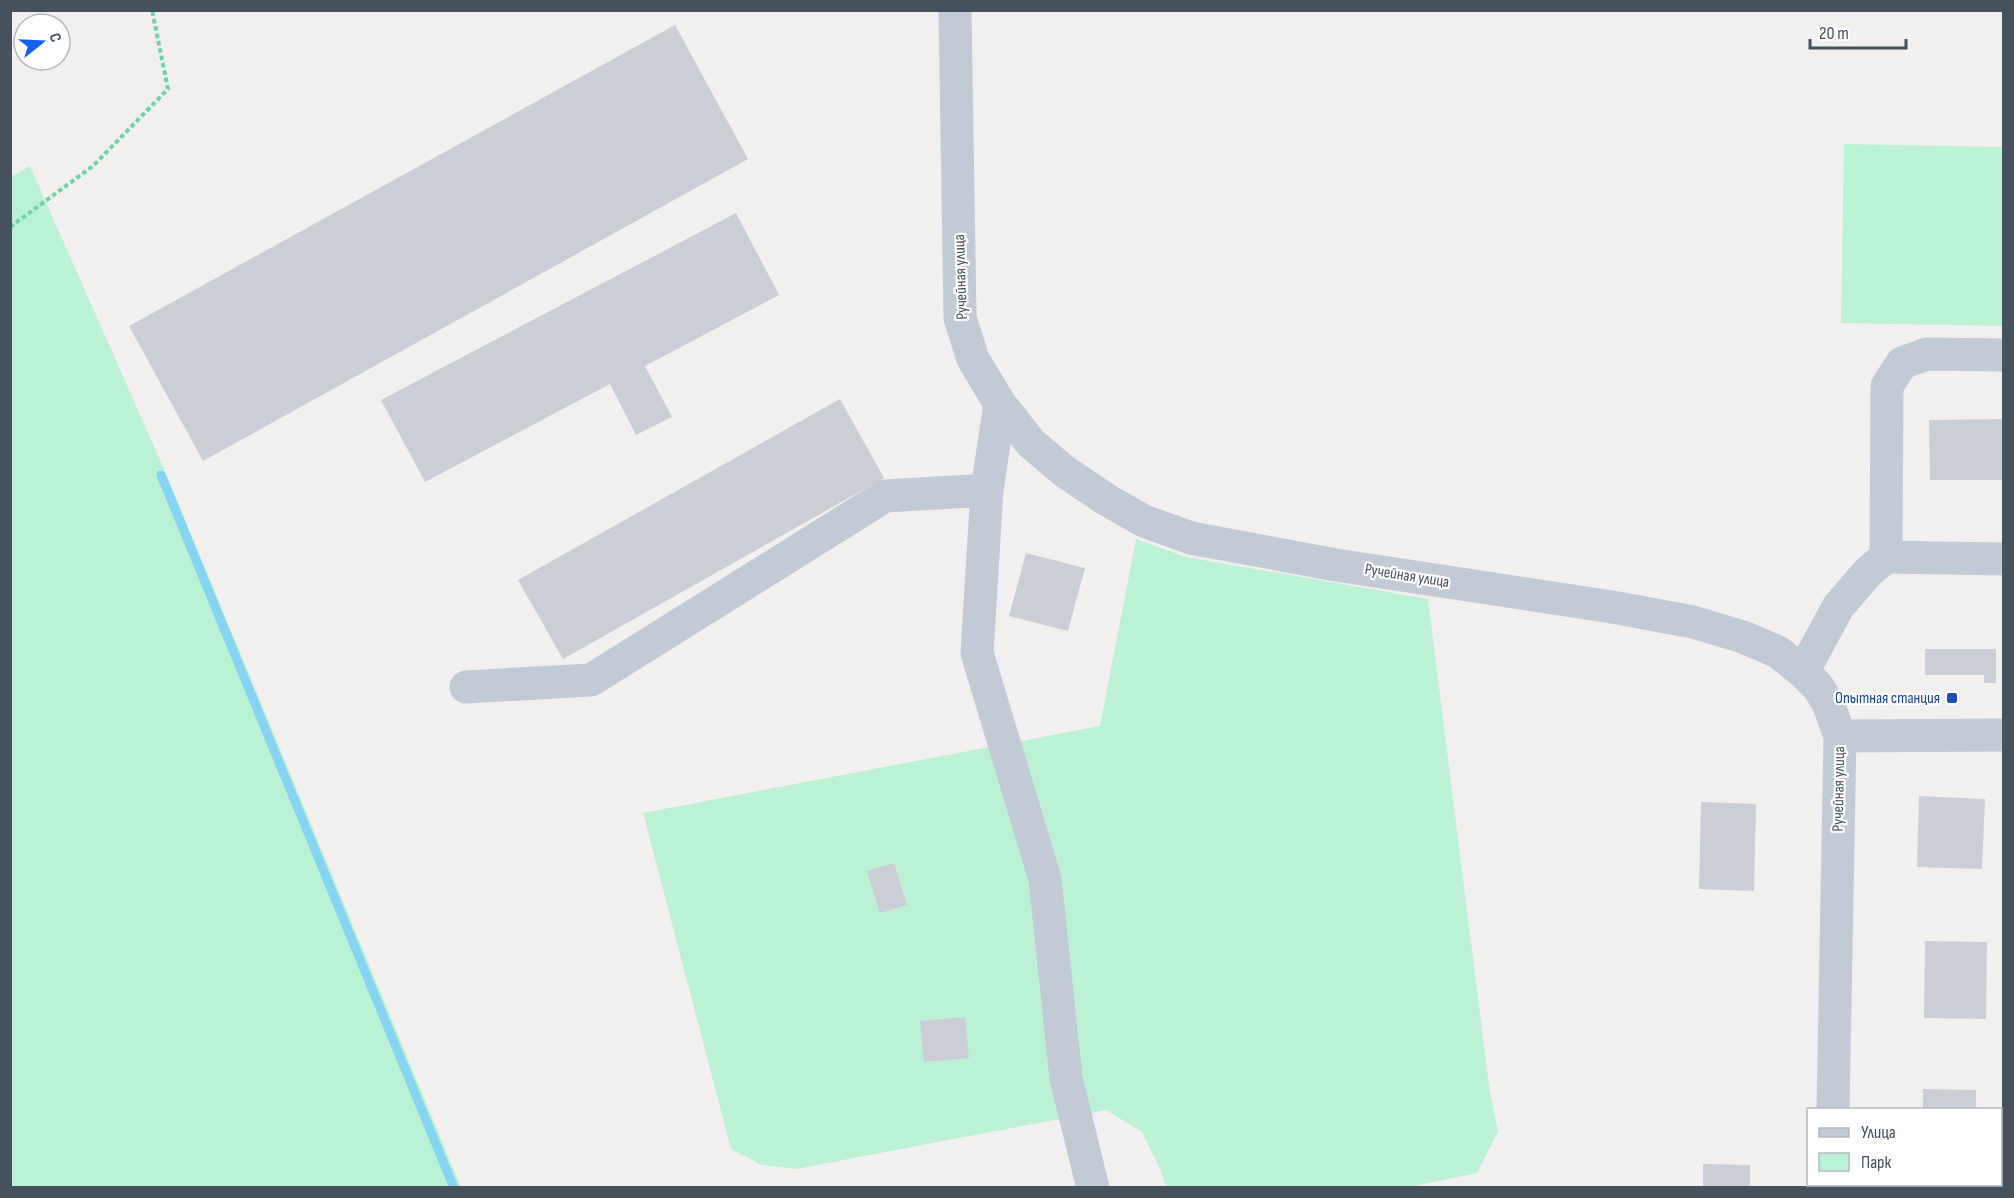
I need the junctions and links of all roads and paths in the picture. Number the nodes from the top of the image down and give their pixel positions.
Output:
1 (152, 10) edge
2 (955, 10) edge
3 (10, 227) edge
4 (2004, 355) edge
5 (1000, 404) junction
6 (987, 490) junction
7 (1886, 557) junction
8 (2004, 559) edge
9 (1803, 672) junction
10 (466, 687) dead end
11 (2004, 735) edge
12 (1840, 736) junction
13 (1833, 1108) edge
14 (1093, 1188) edge

1 - 3 path
2 - 5 street, Ручейная улица
4 - 7 street
5 - 6 street
5 - 9 street, Ручейная улица
6 - 10 street
6 - 14 street
7 - 8 street
7 - 9 street
9 - 12 street, Ручейная улица
11 - 12 street
12 - 13 street, Ручейная улица

